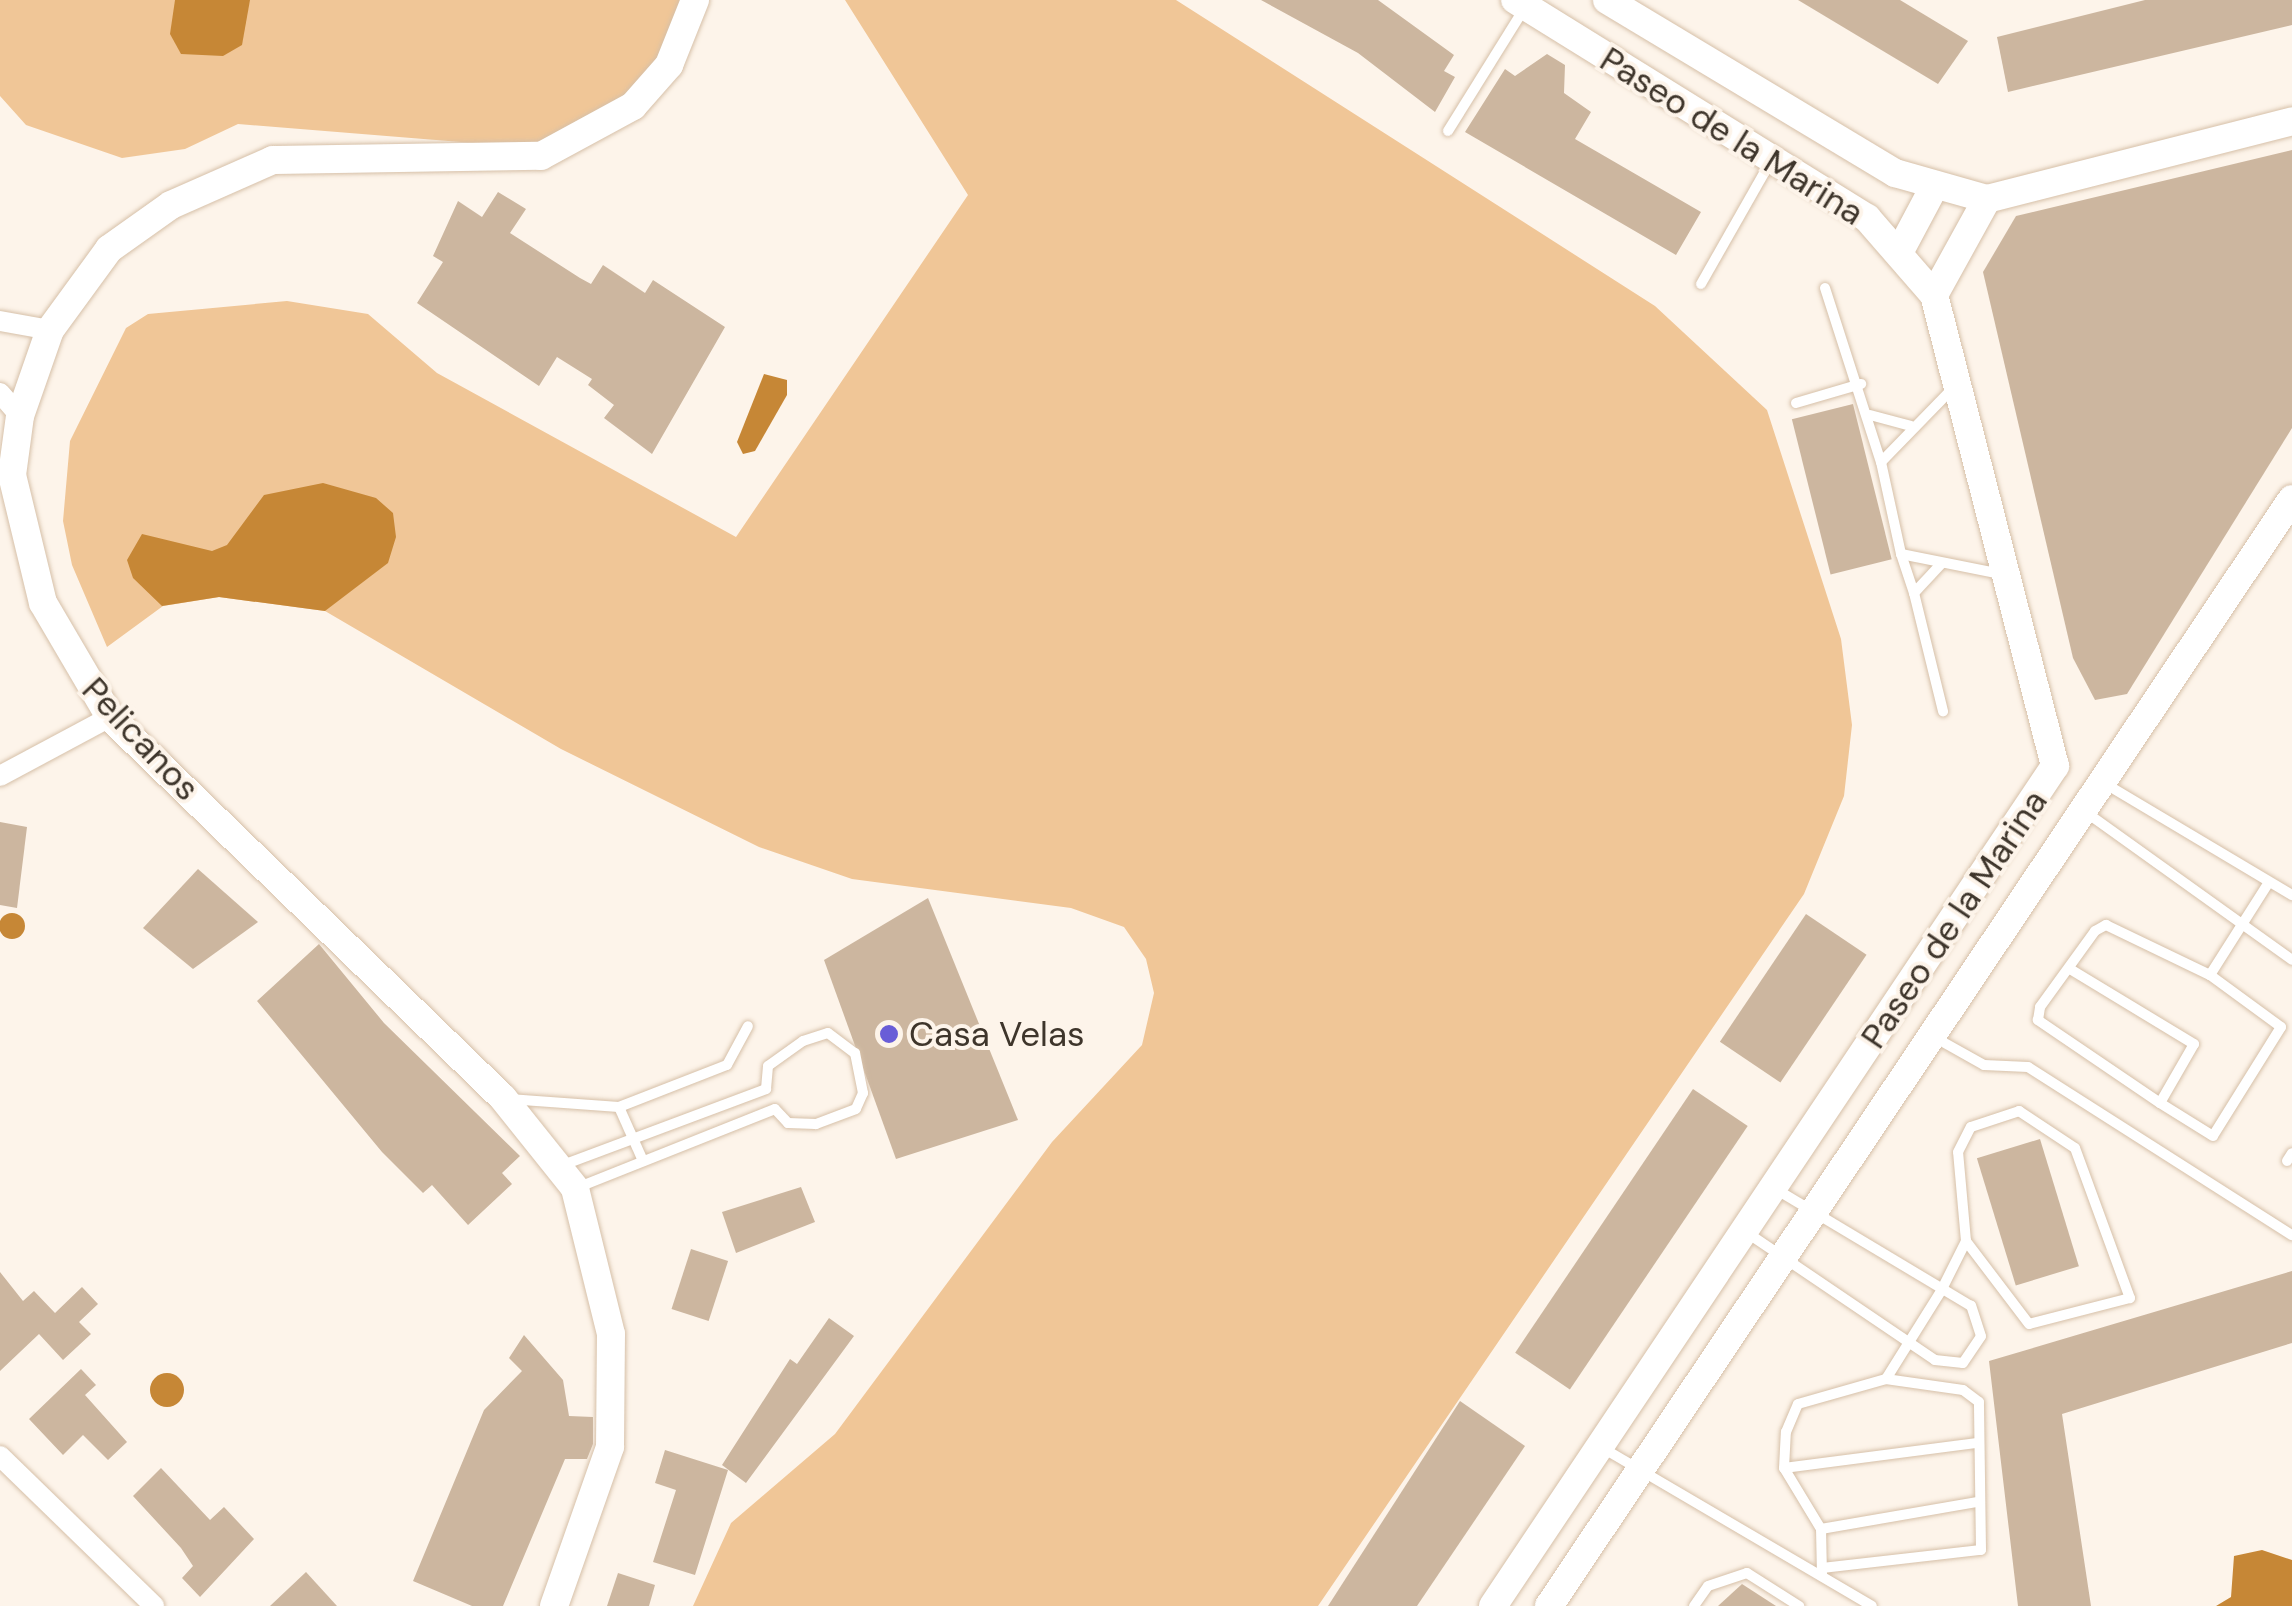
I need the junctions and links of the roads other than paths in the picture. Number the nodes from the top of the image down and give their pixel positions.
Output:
1 (695, 0) edge
2 (1607, 0) edge
3 (1520, 4) edge
4 (2292, 121) edge
5 (1448, 132) dead end
6 (1772, 159) junction
7 (1934, 187) junction
8 (1987, 199) junction
9 (1900, 251) junction
10 (1701, 284) dead end
11 (1825, 288) dead end
12 (1934, 295) junction
13 (0, 321) edge
14 (50, 330) junction
15 (1960, 382) junction
16 (1861, 384) junction
17 (0, 393) edge
18 (1796, 403) dead end
19 (1870, 415) junction
20 (20, 416) junction
21 (1911, 426) junction
22 (1880, 462) junction
23 (2292, 499) edge
24 (1901, 554) junction
25 (1941, 564) junction
26 (2006, 575) junction
27 (1914, 593) junction
28 (1943, 712) dead end
29 (110, 717) junction
30 (2055, 766) junction
31 (0, 776) edge
32 (2108, 778) junction
33 (2087, 812) junction
34 (2269, 882) junction
35 (2292, 895) edge
36 (2242, 929) junction
37 (2292, 960) edge
38 (2070, 969) junction
39 (2210, 975) junction
40 (748, 1026) dead end
41 (2281, 1027) junction
42 (1930, 1034) junction
43 (2292, 1034) edge
44 (766, 1090) junction
45 (503, 1098) junction
46 (2160, 1103) junction
47 (619, 1108) junction
48 (776, 1109) junction
49 (633, 1138) junction
50 (644, 1161) junction
51 (569, 1177) junction
52 (1774, 1188) junction
53 (1811, 1209) junction
54 (1745, 1232) junction
55 (2292, 1235) edge
56 (1966, 1241) junction
57 (1784, 1254) junction
58 (1941, 1292) junction
59 (1912, 1338) junction
60 (1886, 1379) junction
61 (1628, 1406) junction
62 (1662, 1430) junction
63 (1977, 1443) junction
64 (1601, 1447) junction
65 (0, 1456) edge
66 (1784, 1468) junction
67 (1638, 1470) junction
68 (1978, 1502) junction
69 (1821, 1528) junction
70 (1822, 1572) junction
71 (154, 1606) edge
72 (554, 1606) edge
73 (1493, 1606) edge
74 (1549, 1606) edge
75 (1694, 1606) edge
76 (1799, 1606) edge
77 (1872, 1606) edge

1 - 14 street, Pelicanos
2 - 7 street, Paseo de la Marina
3 - 5 lane
3 - 6 street, Paseo de la Marina
4 - 8 street, Paseo de la Marina
6 - 9 street, Paseo de la Marina
6 - 10 lane
7 - 8 street, Paseo de la Marina
7 - 9 street
8 - 12 street
9 - 12 street, Paseo de la Marina
11 - 16 lane
12 - 15 street, Paseo de la Marina
13 - 14 street
14 - 20 street, Pelicanos
15 - 21 lane
15 - 26 street, Paseo de la Marina
16 - 18 lane
16 - 19 lane
17 - 20 street
19 - 21 lane
19 - 22 lane
20 - 29 street, Pelicanos
21 - 22 lane
22 - 24 lane
23 - 32 street, Paseo de la Marina
24 - 25 lane
24 - 27 lane
25 - 26 lane
25 - 27 lane
26 - 30 street, Paseo de la Marina
27 - 28 lane
29 - 31 street
29 - 45 street, Pelicanos
30 - 33 street
30 - 52 street, Paseo de la Marina
32 - 33 street, Paseo de la Marina
32 - 34 lane
33 - 36 lane
33 - 42 street, Paseo de la Marina
34 - 35 lane
34 - 36 lane
36 - 37 lane
36 - 39 lane
38 - 39 lane
38 - 46 lane
38 - 46 lane
39 - 41 lane
40 - 47 lane
41 - 43 lane
41 - 46 lane
42 - 53 street, Paseo de la Marina
42 - 55 lane
44 - 48 lane
44 - 48 lane
44 - 49 lane
45 - 47 lane
45 - 51 street, Pelicanos
47 - 49 lane
48 - 50 lane
49 - 50 lane
49 - 51 lane
50 - 51 lane
51 - 72 street, Pelicanos
52 - 53 lane
52 - 54 street, Paseo de la Marina
53 - 57 street, Paseo de la Marina
53 - 58 lane
54 - 57 lane
54 - 61 street, Paseo de la Marina
56 - 56 lane
56 - 58 lane
57 - 59 lane
57 - 62 street, Paseo de la Marina
58 - 59 lane
58 - 59 lane
59 - 60 lane
60 - 63 lane
60 - 66 lane
61 - 62 street
61 - 64 street, Paseo de la Marina
62 - 67 street, Paseo de la Marina
63 - 66 lane
63 - 68 lane
64 - 67 lane
64 - 73 street, Paseo de la Marina
65 - 71 street
66 - 69 lane
67 - 70 lane
67 - 74 street, Paseo de la Marina
68 - 69 lane
68 - 70 lane
69 - 70 lane
70 - 77 lane
75 - 76 lane

